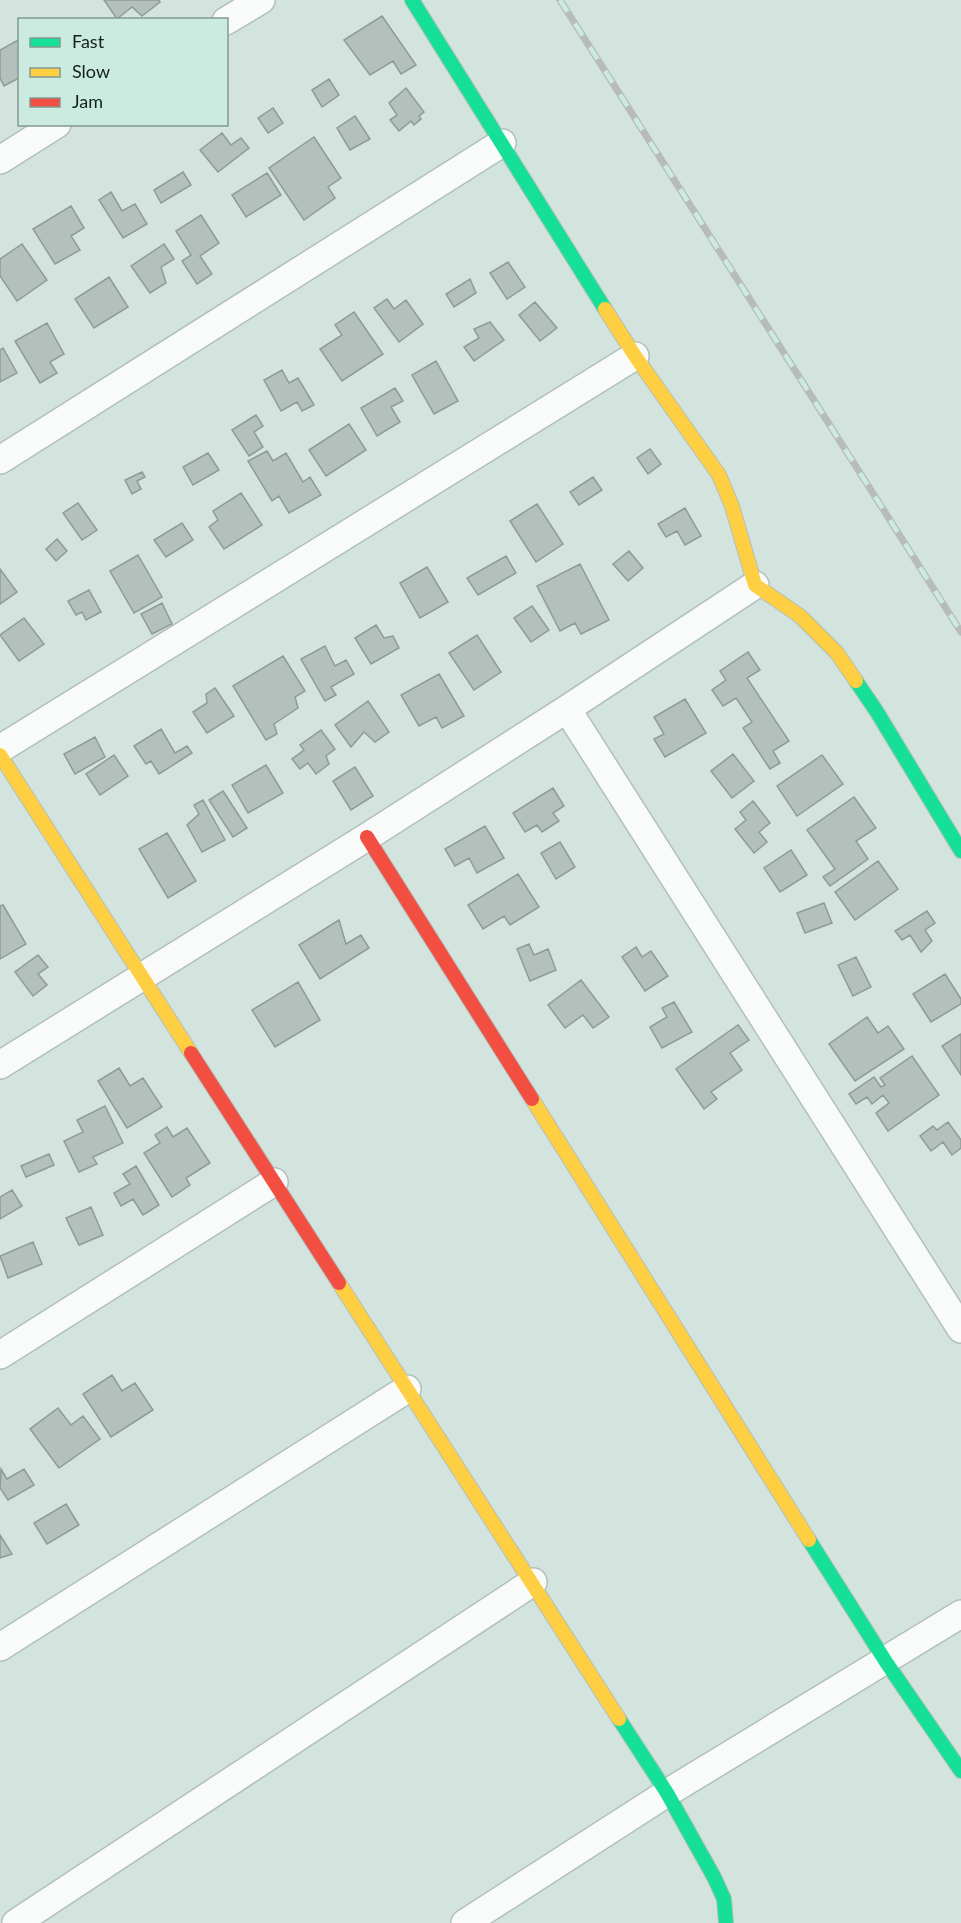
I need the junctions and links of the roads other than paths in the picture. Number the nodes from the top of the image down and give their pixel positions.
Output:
1 (261, 0) edge
2 (412, 0) edge
3 (228, 20) edge
4 (54, 126) edge
5 (502, 143) junction
6 (0, 160) edge
7 (635, 356) junction
8 (0, 460) edge
9 (755, 585) junction
10 (567, 709) junction
11 (0, 750) edge
12 (0, 755) edge
13 (367, 837) junction
14 (961, 851) edge
15 (141, 976) junction
16 (0, 1065) edge
17 (274, 1182) junction
18 (961, 1329) edge
19 (0, 1355) edge
20 (407, 1389) junction
21 (533, 1582) junction
22 (961, 1614) edge
23 (0, 1647) edge
24 (886, 1662) junction
25 (961, 1771) edge
26 (667, 1793) junction
27 (16, 1923) edge
28 (465, 1923) edge
29 (726, 1923) edge

1 - 3 street
2 - 5 street
4 - 6 street
5 - 7 street
5 - 8 street
7 - 9 street
7 - 11 street
9 - 10 street
9 - 14 street
10 - 13 street
10 - 18 street
12 - 15 street
13 - 15 street
13 - 24 street
15 - 16 street
15 - 17 street
17 - 19 street
17 - 20 street
20 - 21 street
20 - 23 street
21 - 26 street
21 - 27 street
22 - 24 street
24 - 25 street
24 - 26 street
26 - 28 street
26 - 29 street

